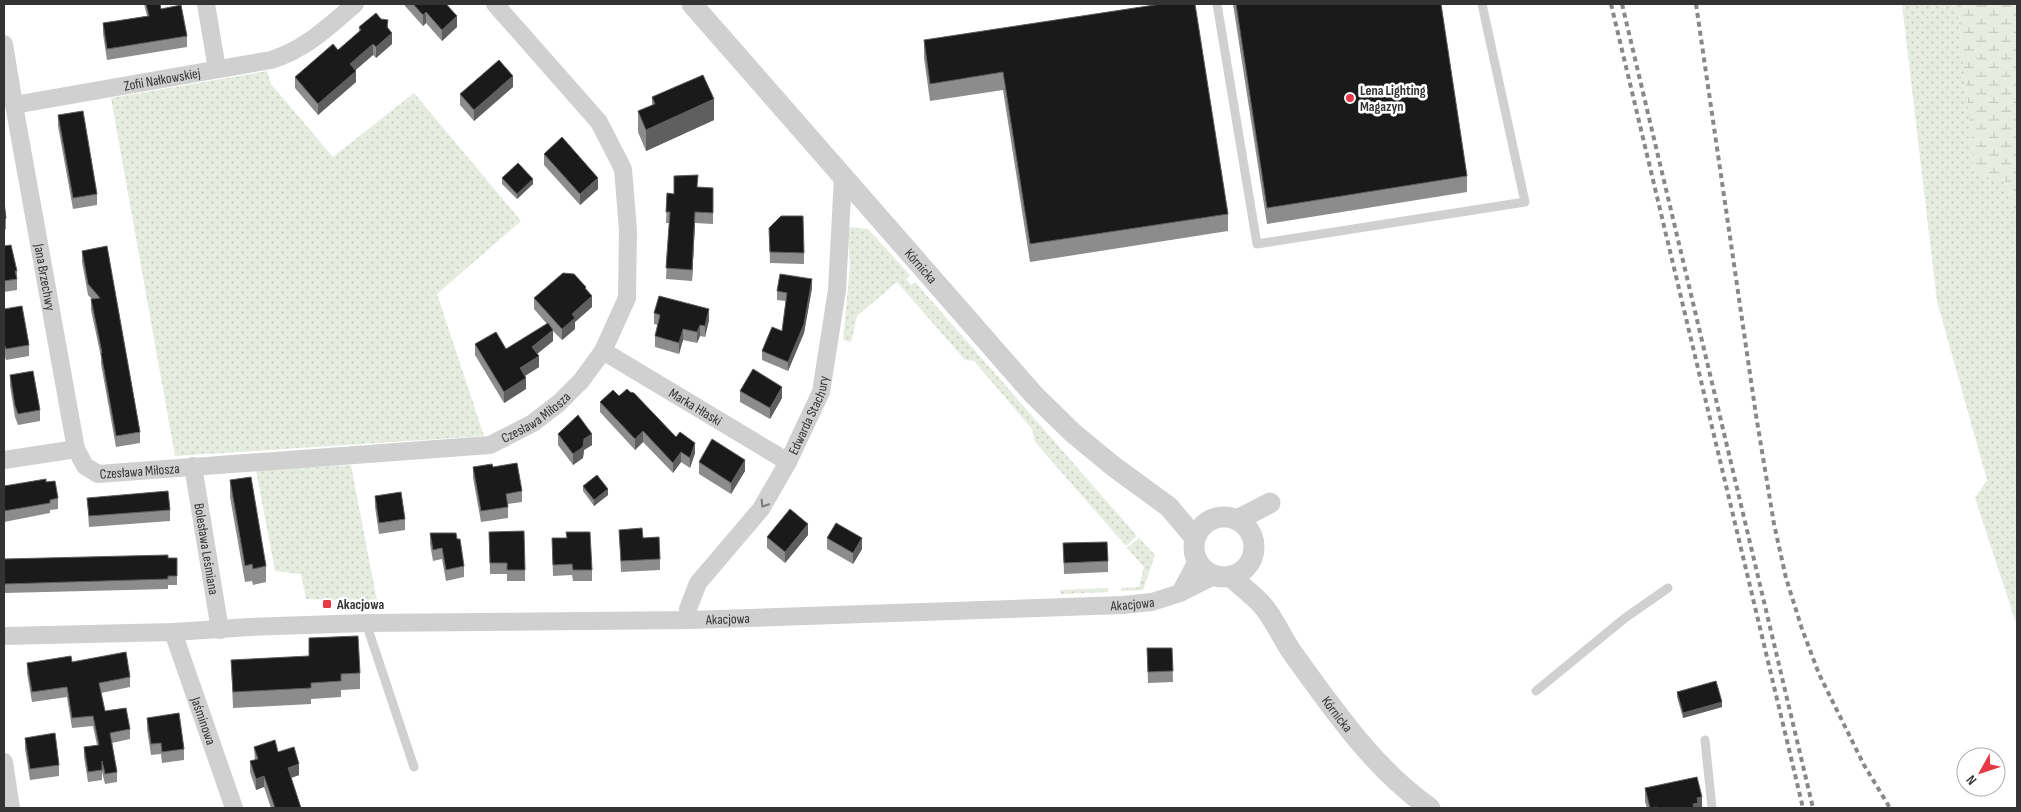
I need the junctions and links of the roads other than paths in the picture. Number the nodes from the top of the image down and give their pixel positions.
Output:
1 (206, 4) edge
2 (355, 4) edge
3 (495, 4) edge
4 (692, 4) edge
5 (1218, 4) edge
6 (1482, 4) edge
7 (4, 44) edge
8 (217, 69) junction
9 (14, 105) junction
10 (842, 177) junction
11 (603, 351) junction
12 (76, 449) junction
13 (4, 460) edge
14 (788, 462) junction
15 (193, 466) junction
16 (1169, 506) junction
17 (1211, 520) junction
18 (1196, 538) junction
19 (1252, 557) junction
20 (1197, 561) junction
21 (1222, 576) junction
22 (1668, 588) dead end
23 (1180, 593) junction
24 (1264, 606) junction
25 (690, 620) junction
26 (366, 623) junction
27 (220, 630) junction
28 (173, 632) junction
29 (4, 636) edge
30 (1536, 692) dead end
31 (1705, 740) dead end
32 (4, 762) edge
33 (414, 767) dead end
34 (11, 808) edge
35 (234, 808) edge
36 (1430, 808) edge
37 (1712, 808) edge

1 - 8 street
2 - 8 street, Zofii Nałkowskiej
3 - 11 street, Czesława Miłosza
4 - 10 street, Kórnicka
5 - 6 lane
7 - 9 street
8 - 9 street, Zofii Nałkowskiej
9 - 12 street, Jana Brzechwy
10 - 14 street, Edwarda Stachury
10 - 16 street, Kórnicka
11 - 14 street, Marka Hłaski
11 - 15 street, Czesława Miłosza
12 - 13 street
12 - 15 street, Czesława Miłosza
14 -> 25 street, Edwarda Stachury
15 - 27 street, Bolesława Leśmiana
16 - 17 street
16 - 18 street
17 - 18 street
17 - 19 street
18 - 20 street
19 - 21 street
19 - 24 street
20 - 21 street
20 - 23 street
21 - 23 street, Akacjowa
21 - 24 street
22 - 30 lane
23 - 25 street, Akacjowa
24 - 36 street, Kórnicka
25 - 26 street, Akacjowa
26 - 27 street, Akacjowa
26 - 33 lane
27 - 28 street, Akacjowa
28 - 29 street, Akacjowa
28 - 35 street, Jaśminowa
31 - 37 lane
32 - 34 street

